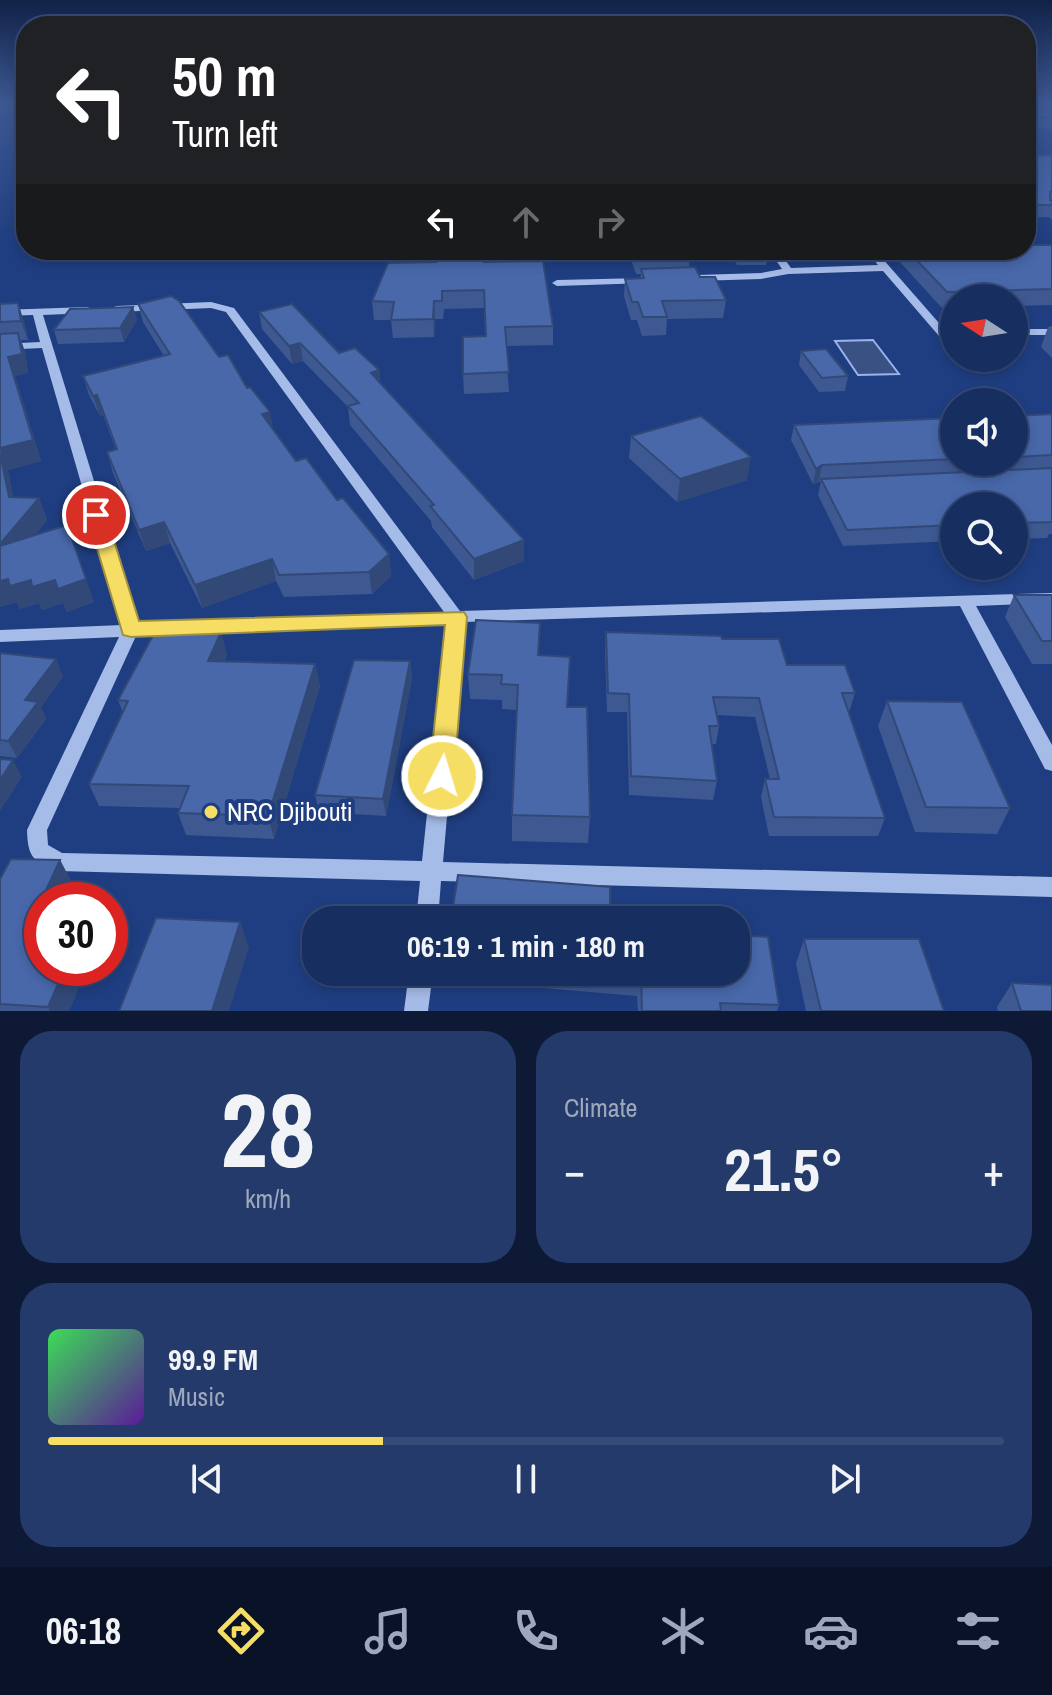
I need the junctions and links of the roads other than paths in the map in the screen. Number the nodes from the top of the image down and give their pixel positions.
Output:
1 (780, 260) edge
2 (879, 260) edge
3 (886, 268) junction
4 (788, 271) junction
5 (686, 279) edge
6 (656, 280) edge
7 (557, 283) dead end
8 (37, 312) junction
9 (0, 313) edge
10 (940, 331) edge
11 (1028, 332) edge
12 (1052, 332) edge
13 (45, 345) junction
14 (0, 347) edge
15 (1052, 598) edge
16 (965, 600) junction
17 (456, 617) junction
18 (131, 629) junction
19 (0, 636) edge
20 (1050, 753) edge
21 (433, 871) junction
22 (1052, 887) edge
23 (429, 906) edge
24 (419, 986) edge
25 (416, 1011) edge

1 - 4 street
2 - 3 street
3 - 4 street
3 - 10 street
4 - 5 street
6 - 7 street
8 - 9 street
8 - 13 street
8 - 17 street
11 - 12 street
13 - 14 street
13 - 18 street
15 - 16 street
16 - 17 street
16 - 20 street
17 - 18 street
17 - 21 street
18 - 19 street
18 - 21 street
21 - 22 street
21 - 23 street
24 - 25 street

